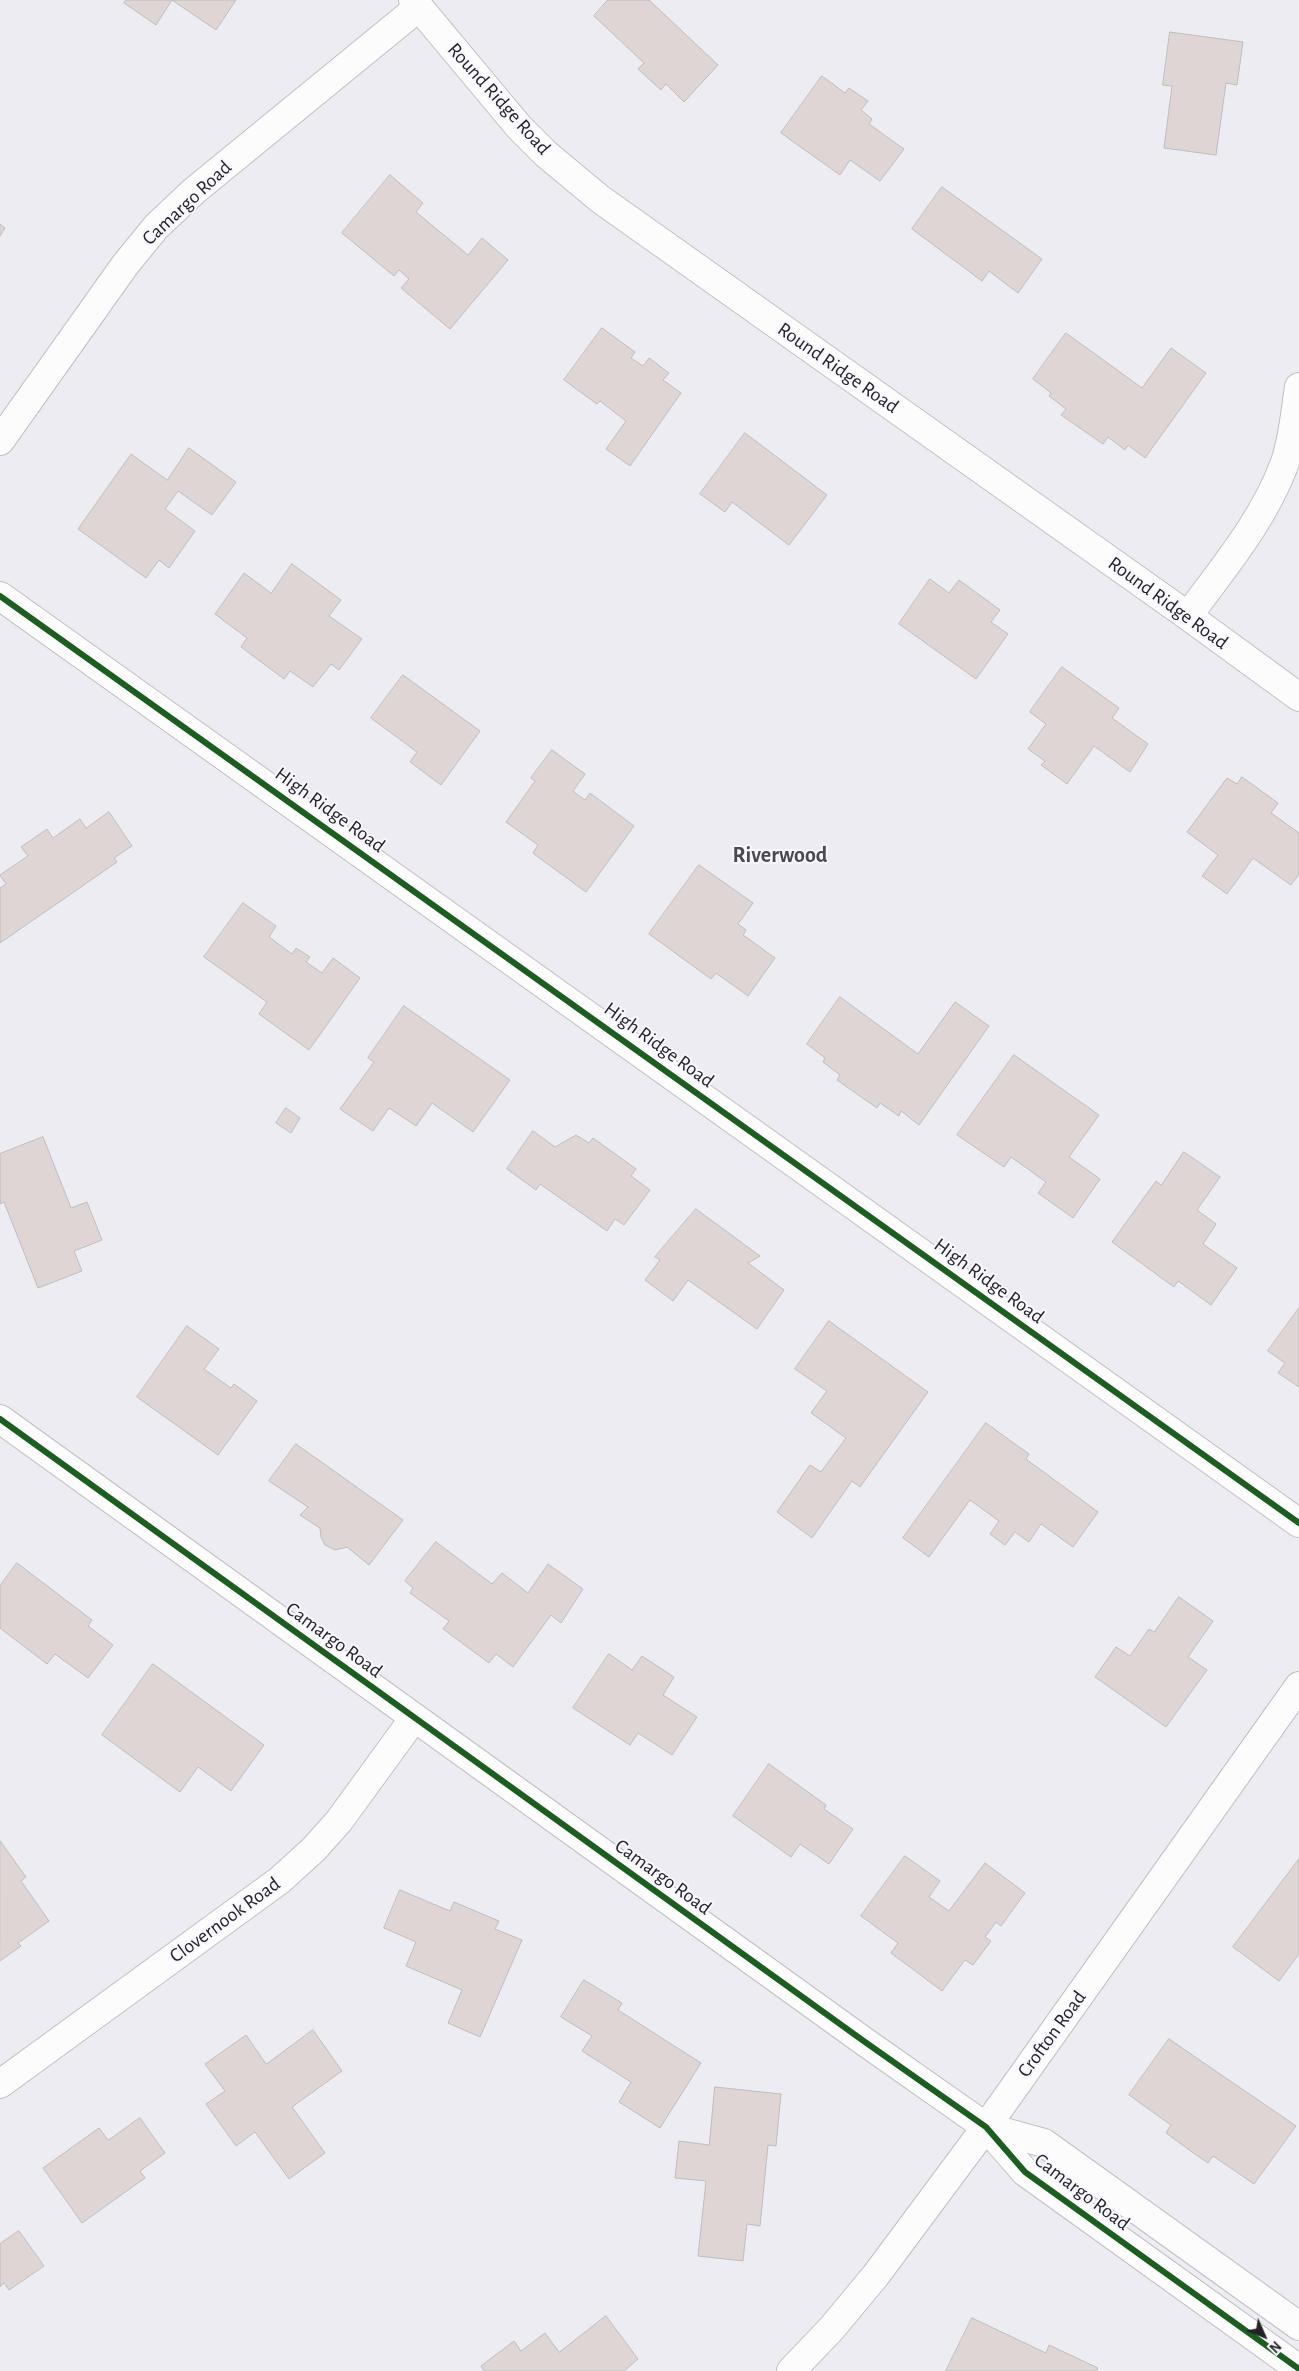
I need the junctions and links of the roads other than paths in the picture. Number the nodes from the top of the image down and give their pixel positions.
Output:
1 (416, 4) edge
2 (1299, 387) edge
3 (0, 441) edge
4 (0, 596) edge
5 (1188, 616) junction
6 (1299, 697) edge
7 (0, 1419) edge
8 (1299, 1523) edge
9 (1299, 1686) edge
10 (414, 1718) junction
11 (0, 2084) edge
12 (986, 2127) junction
13 (1299, 2326) edge
14 (1299, 2369) edge
15 (791, 2371) edge

1 - 3 street, Camargo Road
1 - 5 street, Round Ridge Road
2 - 5 street
4 - 8 street, High Ridge Road
5 - 6 street, Round Ridge Road
7 - 10 street, Camargo Road
9 - 12 street, Crofton Road
10 - 11 street, Clovernook Road
10 - 12 street, Camargo Road
12 - 13 street, Camargo Road
12 - 14 street, Camargo Road
12 - 15 street, Crofton Road

